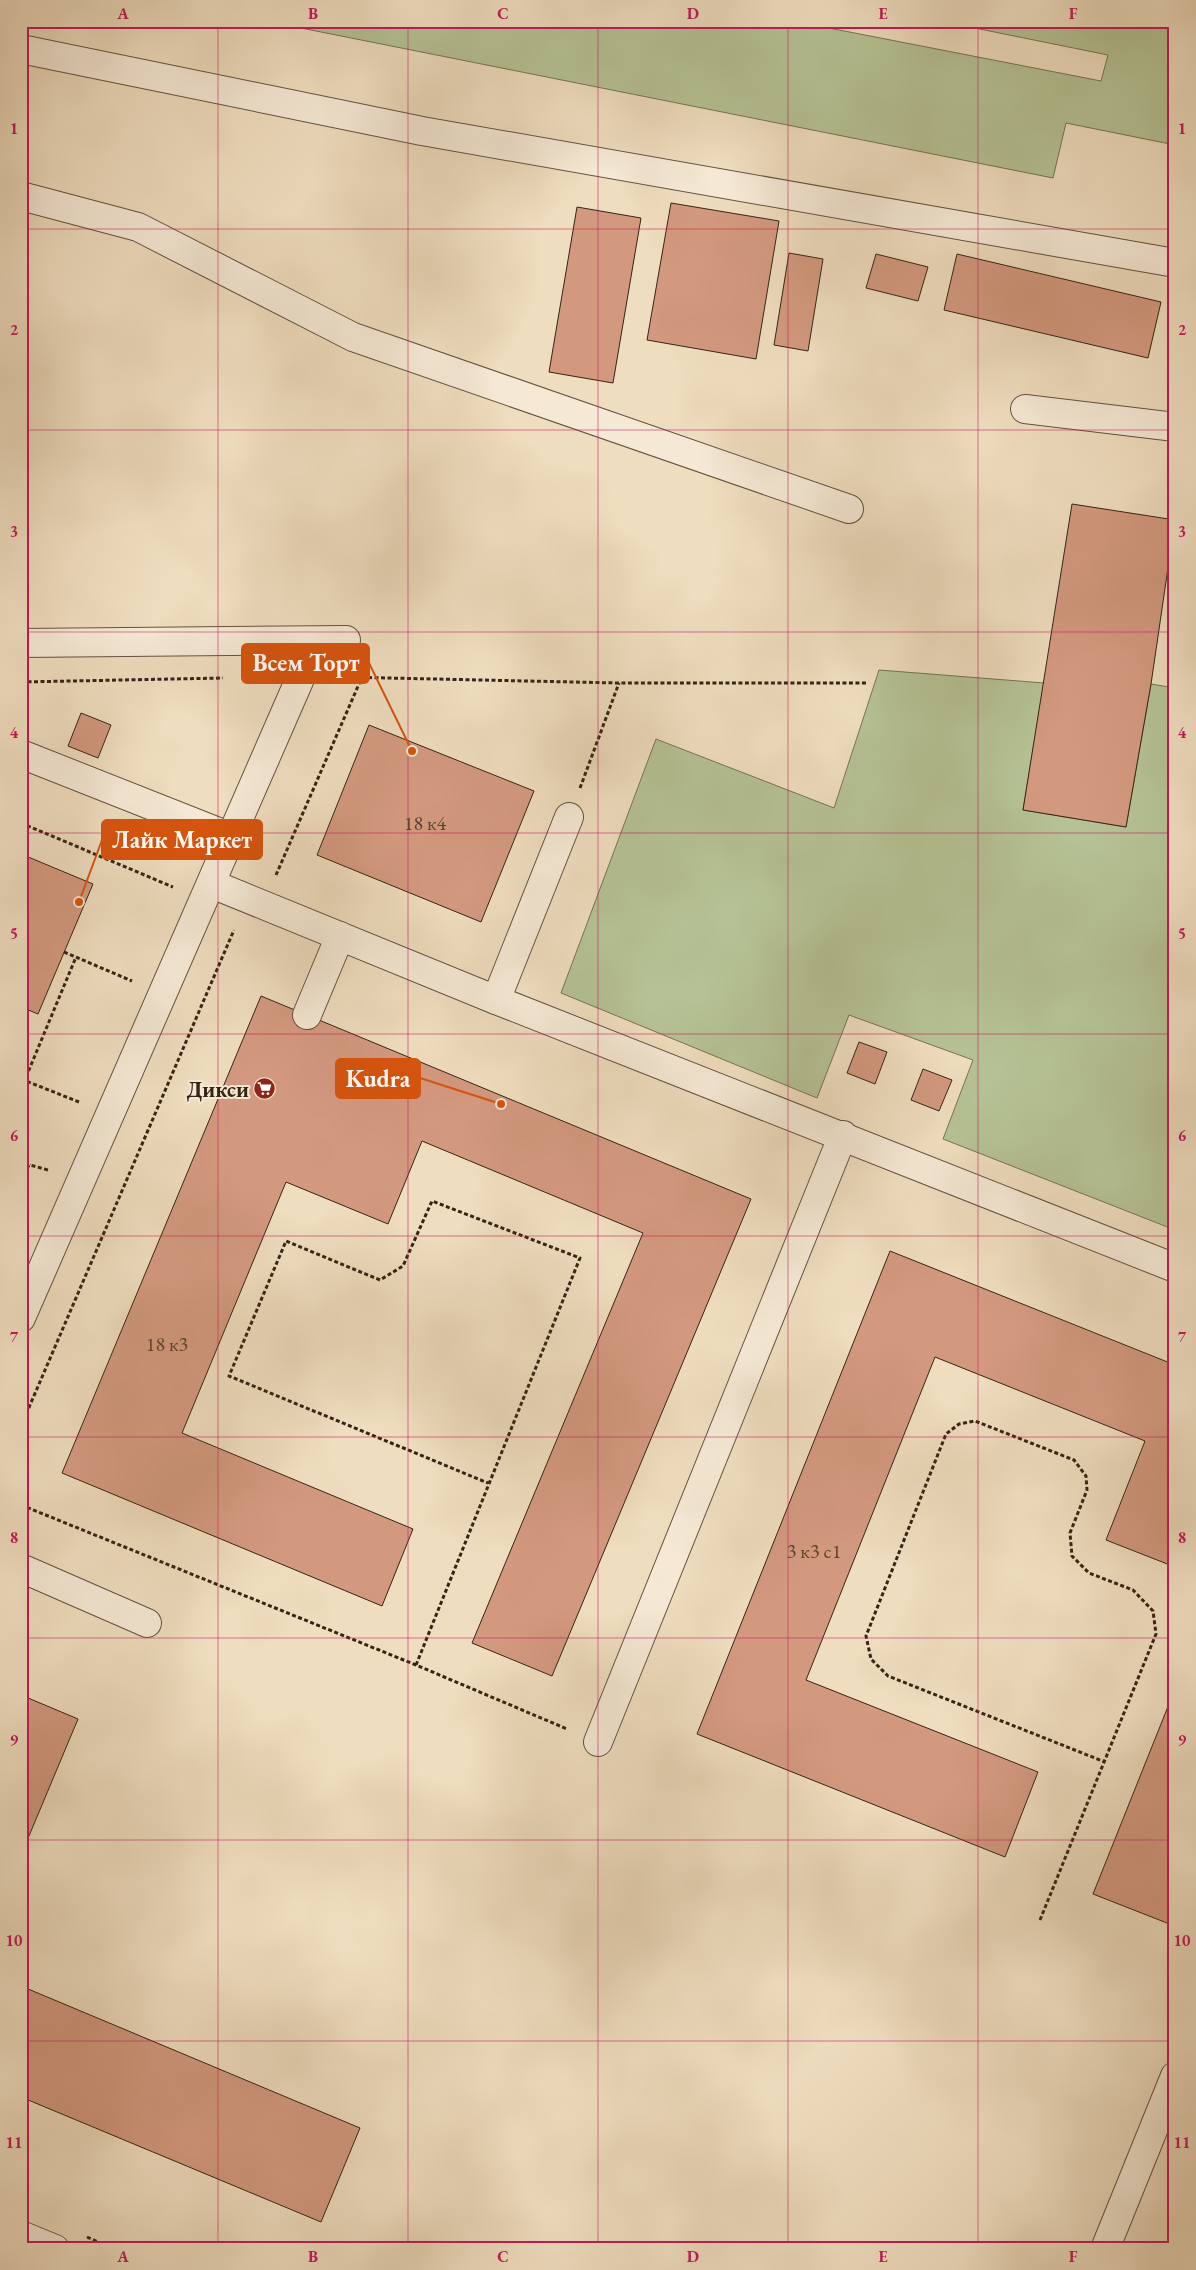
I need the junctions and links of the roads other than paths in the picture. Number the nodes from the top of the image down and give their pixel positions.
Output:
1 (21, 49) edge
2 (21, 196) edge
3 (1175, 263) edge
4 (1025, 409) dead end
5 (1175, 427) edge
6 (848, 509) dead end
7 (346, 640) dead end
8 (316, 642) junction
9 (21, 643) edge
10 (21, 754) edge
11 (569, 818) road end
12 (231, 837) junction
13 (212, 884) junction
14 (340, 936) junction
15 (496, 1000) junction
16 (307, 1015) dead end
17 (842, 1135) junction
18 (1175, 1268) edge
19 (21, 1318) edge
20 (21, 1568) edge
21 (147, 1623) dead end
22 (598, 1742) road end
23 (1175, 2076) edge
24 (21, 2234) edge
25 (55, 2249) edge
26 (1106, 2249) edge

1 - 3 street
2 - 6 street
4 - 5 street
7 - 8 street
8 - 9 street
8 - 12 street
10 - 12 street
11 - 15 street
12 - 13 street
13 - 14 street
13 - 19 street
14 - 15 street
14 - 16 street
15 - 17 street
17 - 18 street
17 - 22 street
20 - 21 street
23 - 26 street
24 - 25 street

